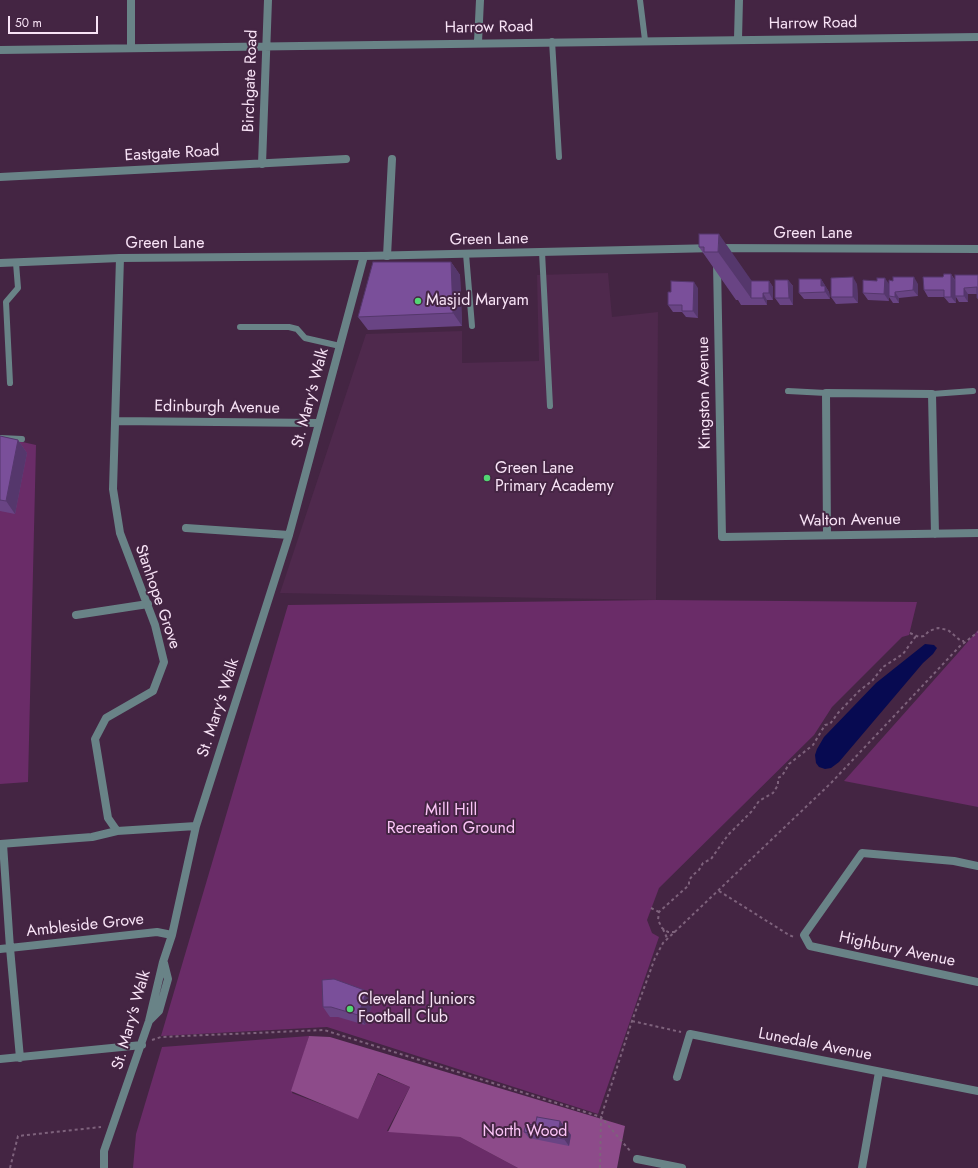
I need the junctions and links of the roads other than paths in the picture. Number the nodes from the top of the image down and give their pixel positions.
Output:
1 (130, 0) edge
2 (268, 0) edge
3 (480, 0) edge
4 (640, 0) edge
5 (739, 0) edge
6 (978, 37) edge
7 (738, 39) junction
8 (645, 40) junction
9 (552, 41) junction
10 (478, 42) junction
11 (267, 46) junction
12 (131, 48) junction
13 (0, 50) edge
14 (559, 157) dead end
15 (346, 159) dead end
16 (392, 159) dead end
17 (262, 164) junction
18 (0, 177) edge
19 (716, 248) junction
20 (978, 249) edge
21 (542, 252) junction
22 (466, 254) junction
23 (364, 256) junction
24 (387, 256) junction
25 (120, 258) junction
26 (0, 263) edge
27 (16, 263) junction
28 (472, 326) dead end
29 (240, 327) dead end
30 (340, 346) junction
31 (10, 383) dead end
32 (788, 391) dead end
33 (973, 391) dead end
34 (826, 393) junction
35 (932, 394) junction
36 (550, 406) dead end
37 (115, 421) junction
38 (319, 423) junction
39 (0, 438) edge
40 (22, 439) dead end
41 (186, 528) dead end
42 (978, 533) edge
43 (935, 534) junction
44 (289, 535) junction
45 (827, 535) junction
46 (722, 536) joint
47 (148, 604) junction
48 (76, 615) dead end
49 (196, 826) junction
50 (117, 831) junction
51 (2, 844) edge
52 (978, 866) edge
53 (172, 935) junction
54 (10, 948) junction
55 (0, 949) edge
56 (978, 982) edge
57 (142, 1045) junction
58 (20, 1058) junction
59 (0, 1060) edge
60 (879, 1072) junction
61 (677, 1077) dead end
62 (978, 1091) edge
63 (637, 1159) road end
64 (104, 1168) edge
65 (682, 1168) edge
66 (862, 1168) edge

1 - 12 street
2 - 11 street, Birchgate Road
3 - 10 street
4 - 8 lane
5 - 7 street
6 - 7 street, Harrow Road
7 - 8 street, Harrow Road
8 - 9 street, Harrow Road
9 - 10 street, Harrow Road
9 - 14 lane
10 - 11 street, Harrow Road
11 - 12 street, Harrow Road
11 - 17 street, Birchgate Road
12 - 13 street, Harrow Road
15 - 17 street, Eastgate Road
16 - 24 street
17 - 18 street, Eastgate Road
19 - 20 street, Green Lane
19 - 21 street, Green Lane
19 - 46 street, Kingston Avenue
21 - 22 street, Green Lane
21 - 36 lane
22 - 24 street, Green Lane
22 - 28 lane
23 - 24 street, Green Lane
23 - 25 street, Green Lane
23 - 30 street, St. Mary's Walk
25 - 27 street, Green Lane
25 - 37 street, Stanhope Grove
26 - 27 street, Green Lane
27 - 31 lane
29 - 30 lane
30 - 38 street, St. Mary's Walk
32 - 34 lane
33 - 35 lane
34 - 35 street
34 - 45 street
35 - 43 street
37 - 38 street, Edinburgh Avenue
37 - 47 street, Stanhope Grove
38 - 44 street, St. Mary's Walk
39 - 40 lane
41 - 44 street
42 - 43 street, Walton Avenue
43 - 45 street, Walton Avenue
44 - 49 street, St. Mary's Walk
45 - 46 street, Walton Avenue
47 - 48 street
47 - 50 street, Stanhope Grove
49 - 50 street
49 - 53 street, St. Mary's Walk
50 - 51 street
51 - 54 street
52 - 56 street, Highbury Avenue
53 - 54 street, Ambleside Grove
53 - 57 street, St. Mary's Walk
54 - 55 street, Ambleside Grove
54 - 58 street
57 - 58 street
57 - 64 street, St. Mary's Walk
58 - 59 street
60 - 61 street, Lunedale Avenue
60 - 62 street, Lunedale Avenue
60 - 66 street
63 - 65 street

